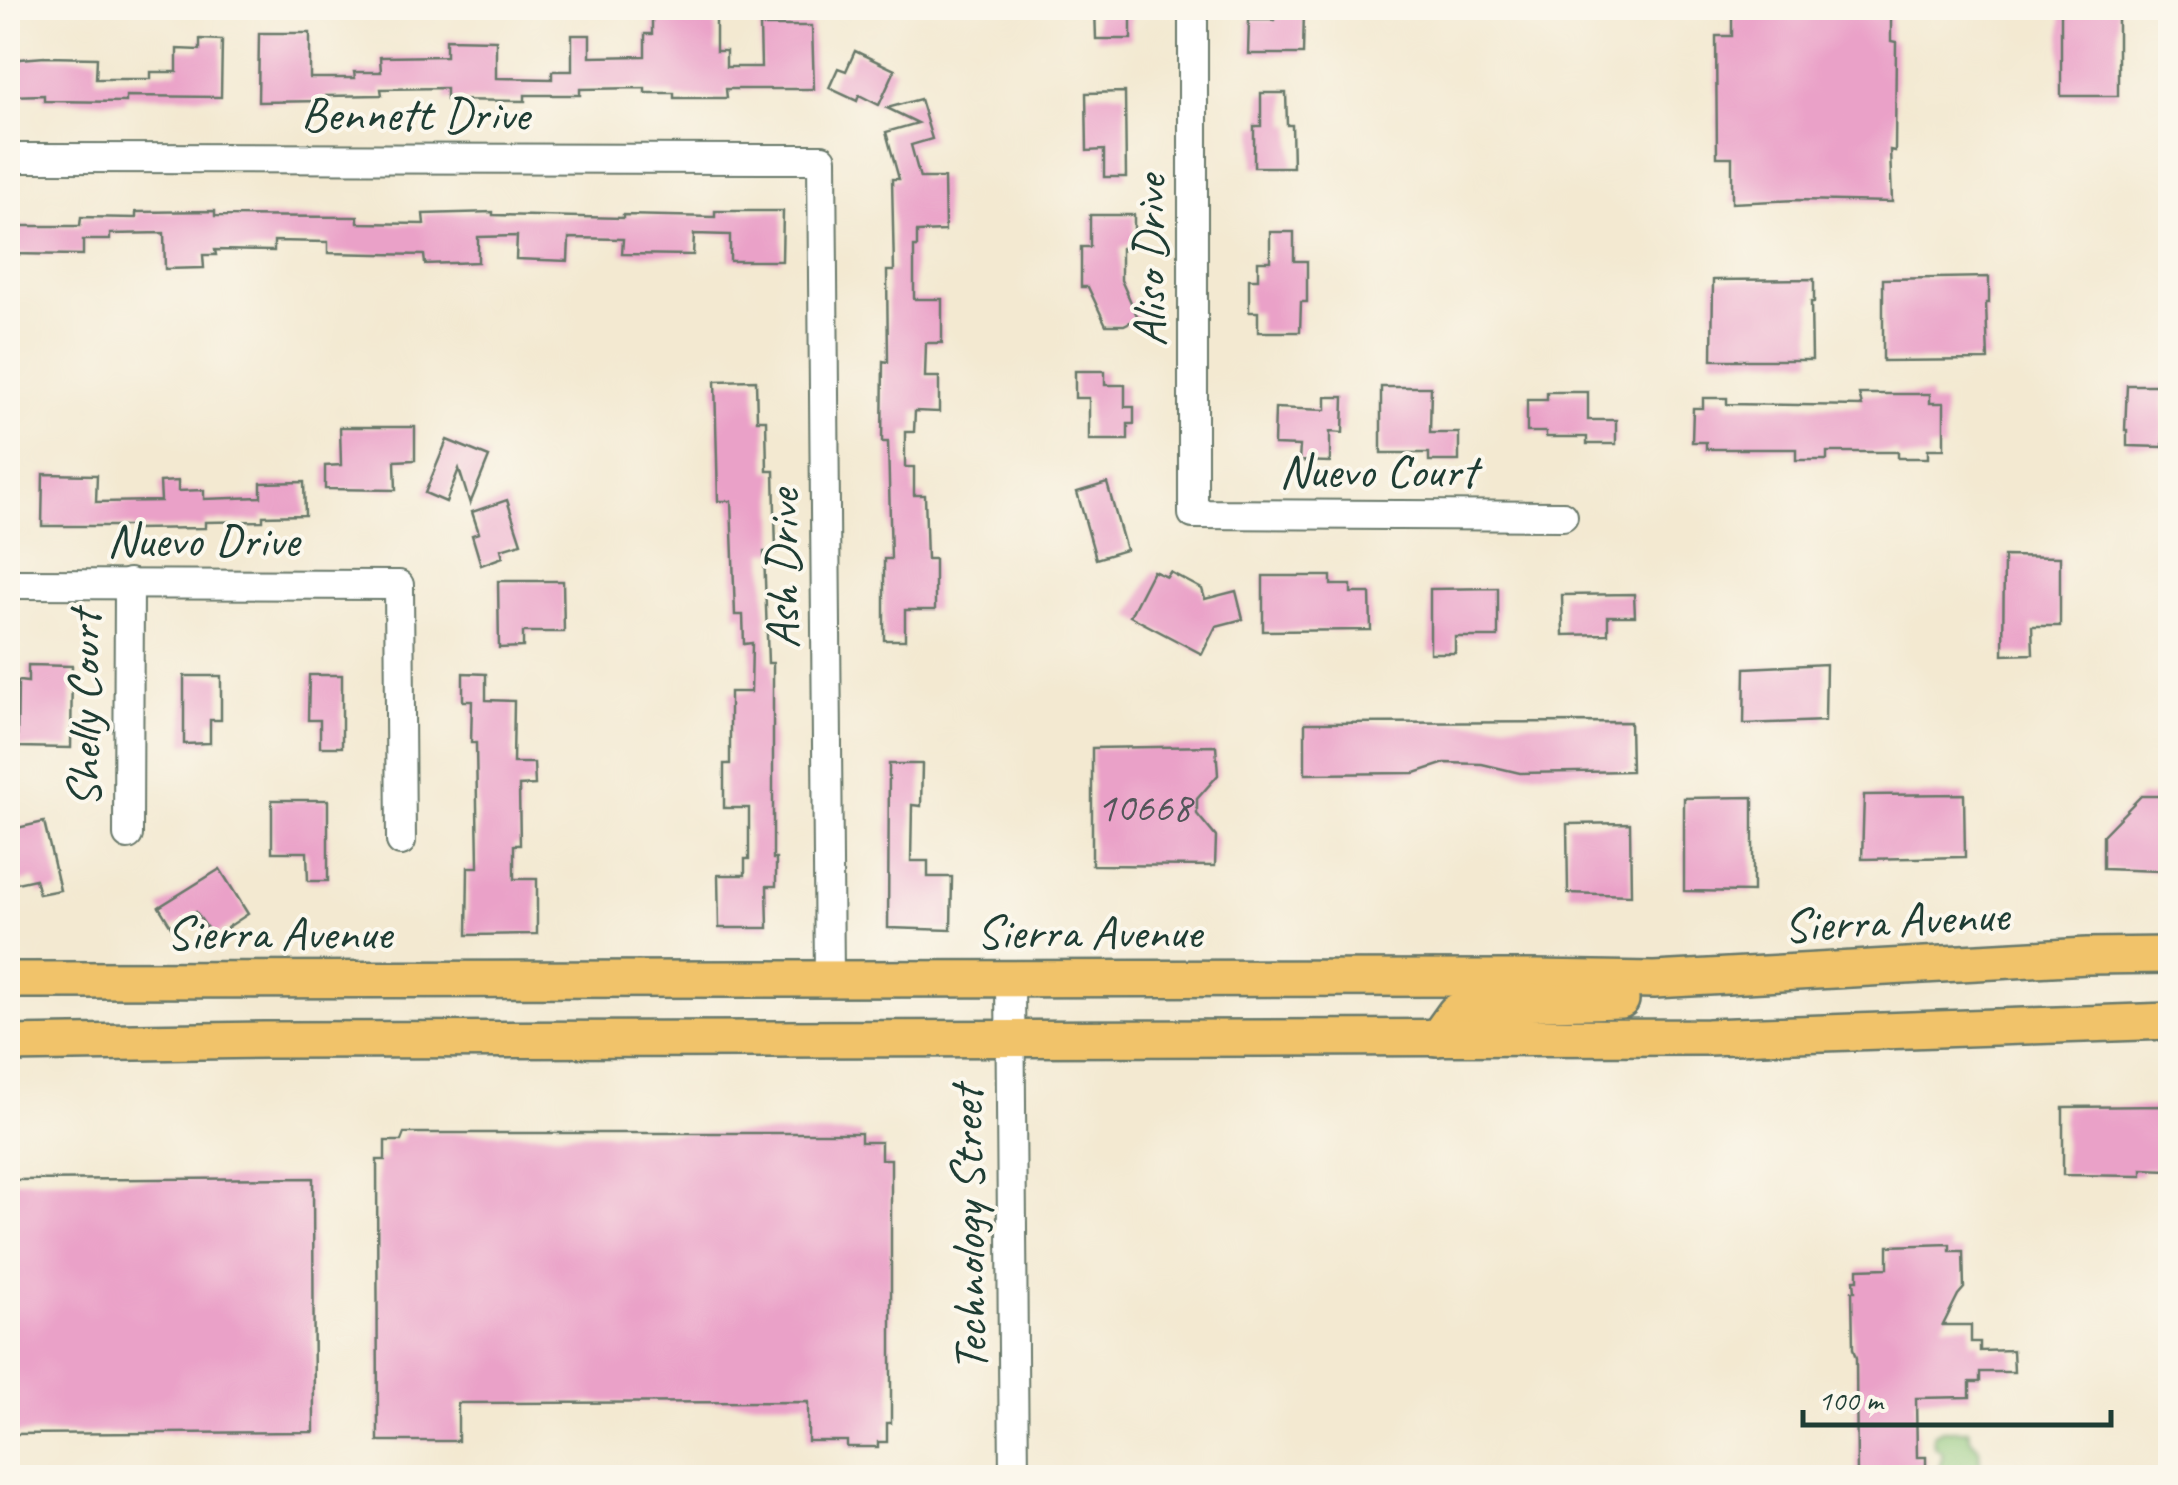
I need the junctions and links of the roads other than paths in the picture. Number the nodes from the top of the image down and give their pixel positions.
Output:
1 (1192, 8) edge
2 (8, 158) edge
3 (822, 158) joint
4 (1194, 514) joint
5 (1563, 516) dead end
6 (128, 583) junction
7 (8, 584) edge
8 (128, 835) dead end
9 (401, 841) dead end
10 (2170, 955) edge
11 (829, 978) junction
12 (1010, 979) junction
13 (8, 980) edge
14 (1654, 980) junction
15 (2170, 1021) edge
16 (1437, 1038) junction
17 (1010, 1039) junction
18 (8, 1044) edge
19 (1014, 1478) edge

1 - 4 street, Aliso Drive
2 - 3 street, Bennett Drive
3 - 11 street, Ash Drive
4 - 5 street, Nuevo Court
6 - 7 street, Nuevo Drive
6 - 8 street, Shelly Court
6 - 9 street, Nuevo Drive
10 - 14 main road, Sierra Avenue
11 - 12 main road, Sierra Avenue
11 - 13 main road, Sierra Avenue
12 - 14 main road, Sierra Avenue
12 - 17 street, Technology Street
14 - 16 main road
15 - 16 main road
16 - 17 main road
17 - 18 main road
17 - 19 street, Technology Street

